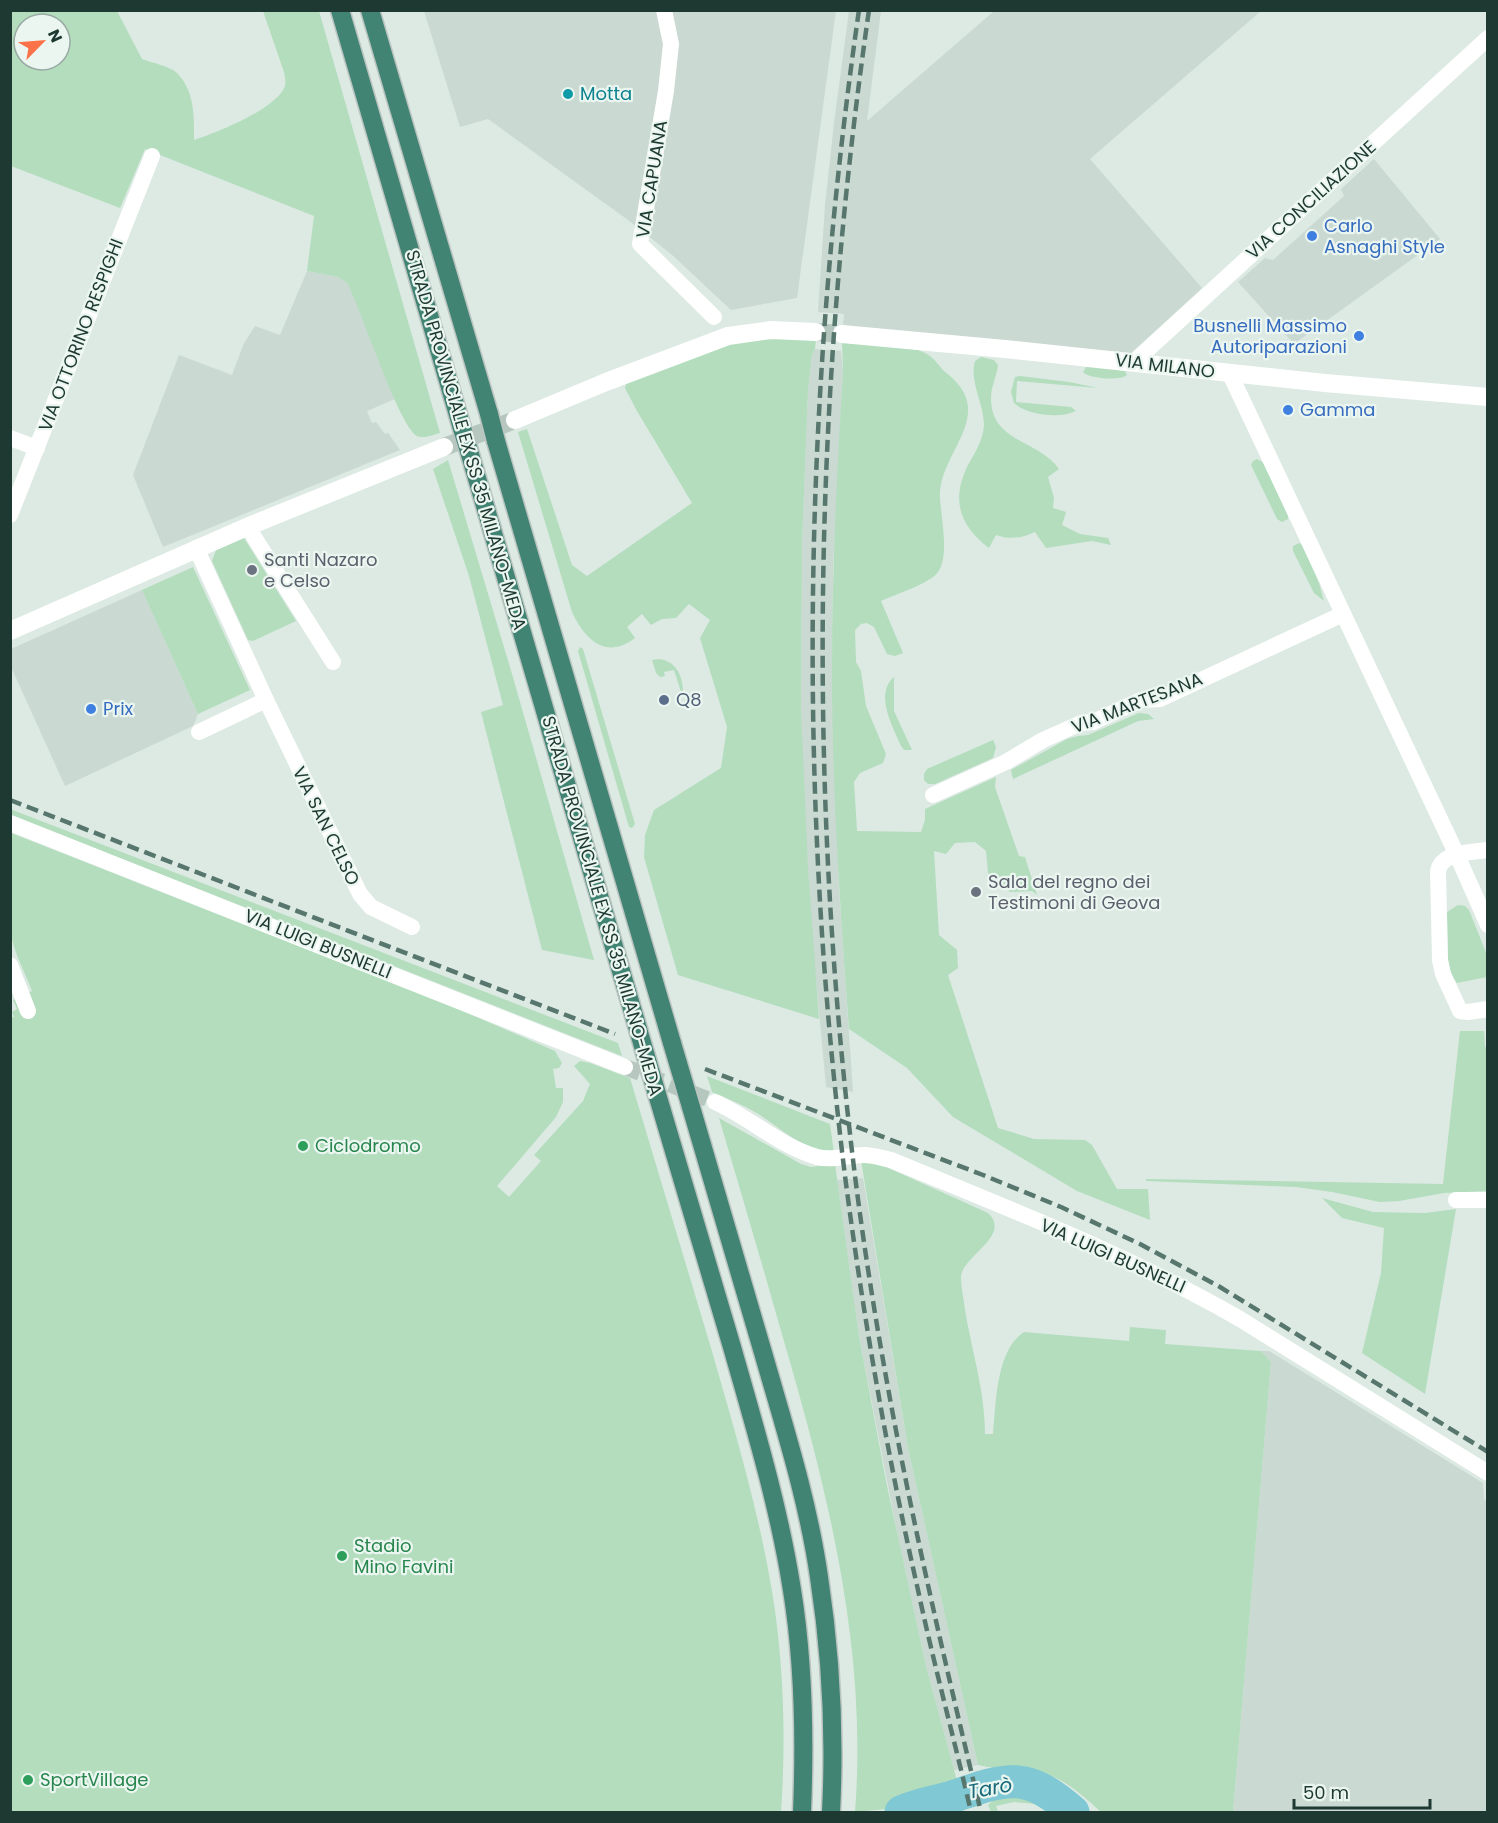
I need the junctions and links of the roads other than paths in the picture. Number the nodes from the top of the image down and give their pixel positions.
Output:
1 (340, 10) edge
2 (370, 10) edge
3 (664, 10) edge
4 (1487, 40) edge
5 (152, 156) dead end
6 (714, 318) dead end
7 (816, 332) tunnel mouth
8 (842, 334) tunnel mouth
9 (1134, 362) junction
10 (1230, 374) junction
11 (1488, 397) edge
12 (515, 420) tunnel mouth
13 (10, 438) edge
14 (444, 447) tunnel mouth
15 (37, 448) junction
16 (10, 515) edge
17 (249, 526) junction
18 (196, 548) junction
19 (1343, 614) junction
20 (10, 631) edge
21 (333, 662) dead end
22 (266, 700) junction
23 (199, 732) dead end
24 (933, 795) dead end
25 (10, 823) edge
26 (1488, 850) edge
27 (1457, 855) junction
28 (1488, 925) edge
29 (412, 927) dead end
30 (10, 965) edge
31 (1488, 1010) edge
32 (28, 1011) dead end
33 (625, 1067) tunnel mouth
34 (715, 1102) tunnel mouth
35 (1456, 1200) dead end
36 (1488, 1200) edge
37 (1488, 1473) edge
38 (834, 1810) edge
39 (802, 1812) edge

1 - 39 highway, STRADA PROVINCIALE EX SS 35 MILANO-MEDA, bridge
2 - 38 highway, STRADA PROVINCIALE EX SS 35 MILANO-MEDA, bridge
3 - 6 street, VIA CAPUANA
4 - 9 street, VIA CONCILIAZIONE
5 - 15 street, VIA OTTORINO RESPIGHI
7 - 12 street
8 - 9 street, VIA MILANO
9 - 10 street, VIA MILANO
10 - 11 street, VIA MILANO
10 - 19 street
13 - 15 street
14 - 17 street
15 - 16 street, VIA OTTORINO RESPIGHI
17 - 18 street
17 - 21 street
18 - 20 street
18 - 22 street, VIA SAN CELSO
19 - 24 street, VIA MARTESANA
19 - 27 street
22 - 23 street
22 - 29 street, VIA SAN CELSO
25 - 33 street, VIA LUIGI BUSNELLI
26 - 27 street
27 - 28 street
27 - 31 street
30 - 32 street
34 - 37 street, VIA LUIGI BUSNELLI
35 - 36 street

